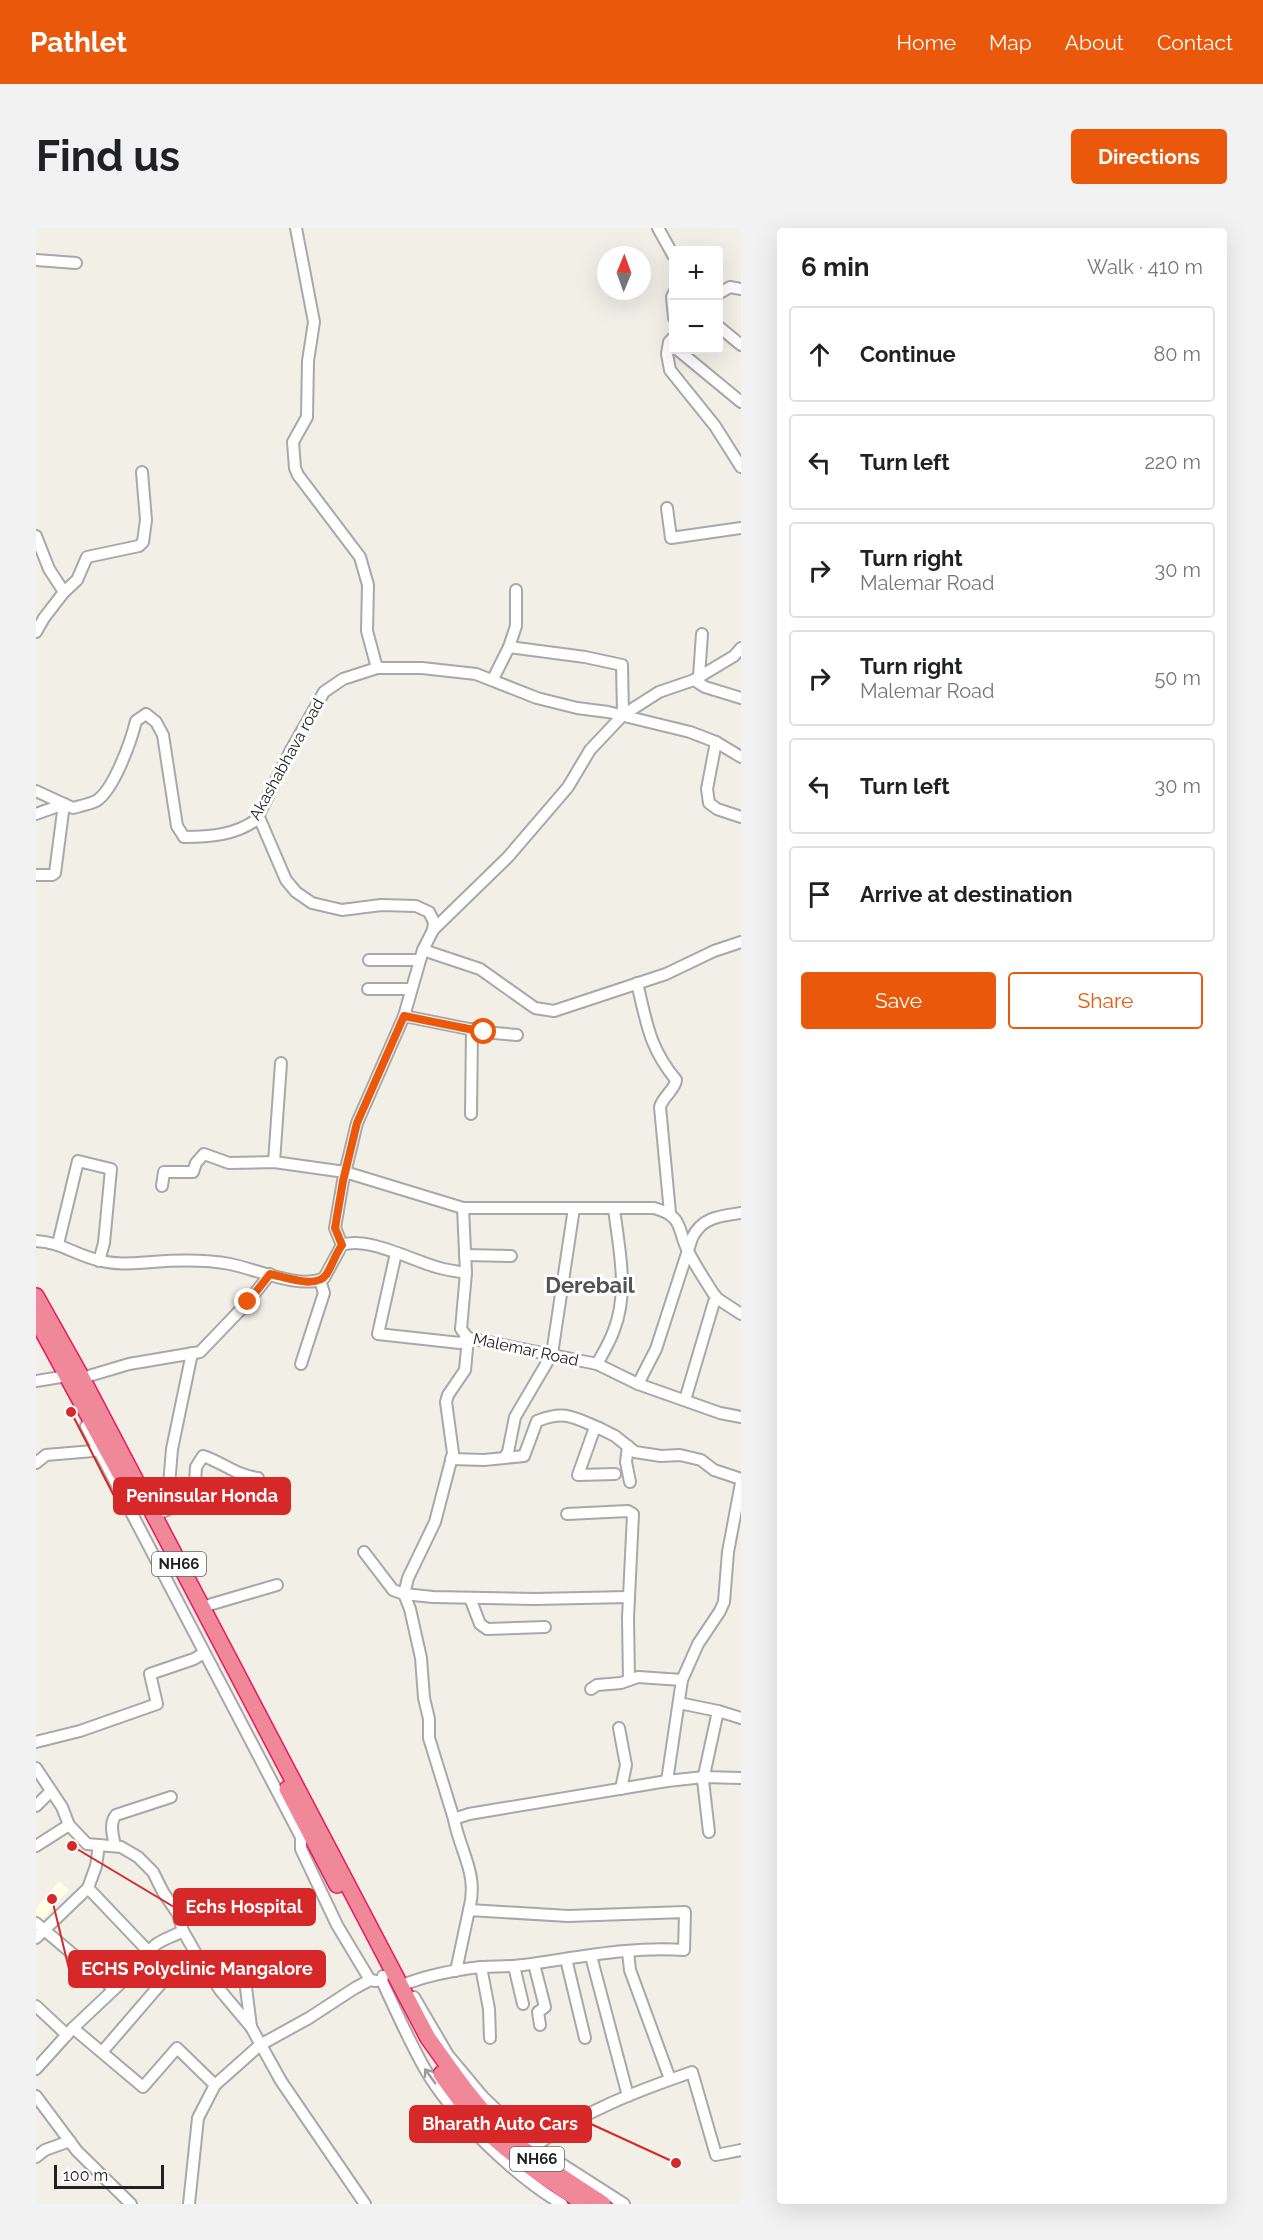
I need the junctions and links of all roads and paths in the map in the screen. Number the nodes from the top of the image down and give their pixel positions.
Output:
1 (296, 228) edge
2 (658, 228) edge
3 (666, 228) edge
4 (670, 246) edge
5 (669, 249) edge
6 (36, 260) edge
7 (76, 263) dead end
8 (741, 289) edge
9 (723, 291) edge
10 (723, 330) edge
11 (741, 345) edge
12 (669, 351) edge
13 (686, 354) edge
14 (741, 402) edge
15 (741, 466) edge
16 (142, 472) dead end
17 (667, 508) dead end
18 (741, 528) edge
19 (36, 536) edge
20 (516, 590) dead end
21 (64, 592) junction
22 (36, 632) edge
23 (702, 634) dead end
24 (509, 647) junction
25 (741, 648) edge
26 (377, 668) junction
27 (697, 678) junction
28 (493, 679) junction
29 (741, 698) edge
30 (623, 715) junction
31 (716, 742) junction
32 (741, 758) edge
33 (36, 791) edge
34 (64, 804) junction
35 (36, 814) edge
36 (258, 815) junction
37 (741, 817) edge
38 (36, 875) edge
39 (433, 930) junction
40 (741, 942) edge
41 (421, 955) junction
42 (369, 960) dead end
43 (637, 983) junction
44 (368, 989) dead end
45 (410, 989) junction
46 (404, 1016) junction
47 (472, 1029) junction
48 (517, 1035) dead end
49 (280, 1063) dead end
50 (471, 1114) dead end
51 (274, 1162) junction
52 (345, 1172) junction
53 (162, 1186) dead end
54 (463, 1208) junction
55 (574, 1208) junction
56 (614, 1209) junction
57 (670, 1213) junction
58 (741, 1213) edge
59 (36, 1242) edge
60 (58, 1244) junction
61 (342, 1245) junction
62 (687, 1252) junction
63 (396, 1253) junction
64 (465, 1255) junction
65 (511, 1256) dead end
66 (99, 1261) junction
67 (466, 1273) junction
68 (270, 1274) junction
69 (320, 1280) junction
70 (36, 1296) edge
71 (714, 1302) dead end
72 (741, 1314) edge
73 (36, 1319) edge
74 (36, 1334) edge
75 (468, 1338) junction
76 (192, 1353) junction
77 (552, 1354) junction
78 (301, 1364) dead end
79 (597, 1364) junction
80 (70, 1377) junction
81 (36, 1381) edge
82 (638, 1383) junction
83 (685, 1400) junction
84 (741, 1417) edge
85 (599, 1428) junction
86 (628, 1446) junction
87 (103, 1450) junction
88 (506, 1455) dead end
89 (451, 1459) junction
90 (36, 1463) edge
91 (615, 1474) dead end
92 (258, 1478) dead end
93 (741, 1481) edge
94 (630, 1482) dead end
95 (160, 1513) junction
96 (567, 1514) dead end
97 (364, 1552) dead end
98 (277, 1585) dead end
99 (404, 1594) junction
100 (628, 1597) junction
101 (470, 1598) junction
102 (202, 1607) junction
103 (545, 1627) dead end
104 (204, 1653) junction
105 (629, 1680) junction
106 (682, 1680) junction
107 (591, 1689) dead end
108 (679, 1703) junction
109 (718, 1710) junction
110 (741, 1718) edge
111 (619, 1728) dead end
112 (36, 1742) edge
113 (36, 1768) edge
114 (704, 1776) junction
115 (741, 1778) edge
116 (667, 1781) junction
117 (621, 1789) junction
118 (42, 1797) edge
119 (171, 1797) dead end
120 (454, 1819) junction
121 (69, 1825) junction
122 (709, 1832) dead end
123 (99, 1845) junction
124 (36, 1846) edge
125 (115, 1846) junction
126 (88, 1888) junction
127 (469, 1910) junction
128 (39, 1931) edge
129 (183, 1931) junction
130 (148, 1951) junction
131 (628, 1952) junction
132 (591, 1956) junction
133 (566, 1959) junction
134 (291, 1960) dead end
135 (534, 1964) junction
136 (514, 1966) junction
137 (482, 1967) junction
138 (456, 1971) junction
139 (164, 1980) dead end
140 (388, 1983) junction
141 (114, 1989) junction
142 (523, 2004) dead end
143 (36, 2006) edge
144 (540, 2025) dead end
145 (251, 2027) junction
146 (70, 2032) junction
147 (490, 2038) dead end
148 (585, 2038) dead end
149 (260, 2045) junction
150 (102, 2052) junction
151 (36, 2069) edge
152 (670, 2079) junction
153 (215, 2085) junction
154 (36, 2096) edge
155 (628, 2096) junction
156 (479, 2101) junction
157 (70, 2141) junction
158 (535, 2146) junction
159 (741, 2150) edge
160 (36, 2157) edge
161 (542, 2190) junction
162 (130, 2204) edge
163 (189, 2204) edge
164 (364, 2204) edge
165 (554, 2204) edge
166 (562, 2204) edge
167 (584, 2204) edge
168 (603, 2204) edge
169 (624, 2204) edge

1 - 26 street
2 - 5 street
3 - 4 street
6 - 7 street
8 - 9 street
10 - 11 street
12 - 15 street
13 - 14 street
16 - 21 street
17 - 18 street
19 - 21 street
20 - 24 street
21 - 22 street
23 - 27 street
24 - 28 street
24 - 30 street
25 - 27 street
26 - 28 street, Akashabhava road
26 - 36 street, Akashabhava road
27 - 29 street
27 - 30 street
28 - 30 street, Akashabhava road
30 - 31 street, Akashabhava road
30 - 39 street
31 - 32 street, Akashabhava road
31 - 37 street
33 - 34 street, Akashabhava road
34 - 35 street
34 - 36 street, Akashabhava road
34 - 38 street
36 - 39 street
39 - 41 street
40 - 43 street
41 - 42 street
41 - 43 street
41 - 45 street
43 - 57 street
44 - 45 street
45 - 46 street
46 - 47 street
46 - 52 street
47 - 48 street
47 - 50 street
49 - 51 street
51 - 52 street
51 - 53 street
52 - 54 street
52 - 61 street
54 - 55 street
54 - 64 street, Malemar Road
55 - 56 street
55 - 77 street
56 - 57 street
56 - 79 street
57 - 62 street
58 - 62 street
59 - 60 street
60 - 66 street
60 - 66 street
61 - 63 street
61 - 69 street
62 - 72 street
62 - 82 street
63 - 67 street
63 - 75 street
64 - 65 street
64 - 67 street, Malemar Road
66 - 68 street
67 - 75 street, Malemar Road
68 - 69 street
68 - 76 street
69 - 78 street
70 - 80 highway, NH66
71 - 83 street
73 - 80 highway, NH66
74 - 80 street
75 - 77 street, Malemar Road
75 - 89 street
76 - 80 street
76 - 95 street
77 - 79 street, Malemar Road
77 - 88 street
79 - 82 street, Malemar Road
80 - 81 street
80 - 87 highway, NH66
80 - 95 highway, NH66
82 - 83 street, Malemar Road
83 - 84 street, Malemar Road
85 - 86 street
85 - 89 street
85 - 91 street
86 - 93 street
86 - 94 street
87 - 90 street
87 - 104 street
87 - 140 highway, NH66
89 - 99 street
92 - 95 street
93 - 106 street
95 - 102 highway, NH66
96 - 100 street
97 - 99 street
98 - 102 street
99 - 101 street
99 - 120 street
100 - 101 street
100 - 105 street
101 - 103 street
102 - 140 highway, NH66
104 - 112 street
104 - 140 street
105 - 106 street
105 - 107 street
106 - 108 street
108 - 109 street
108 - 116 street
109 - 110 street
109 - 114 street
111 - 117 street
113 - 118 street
114 - 115 street
114 - 116 street
114 - 122 street
116 - 117 street
117 - 120 street
118 - 121 street
119 - 125 street
120 - 127 street
121 - 123 street
121 - 124 street
123 - 125 street
123 - 126 street
125 - 129 street
126 - 128 street
126 - 130 street
127 - 131 street
127 - 138 street
128 - 141 street
129 - 130 street
129 - 145 street
130 - 141 street
131 - 132 street
131 - 152 street
132 - 133 street
132 - 155 street
133 - 135 street
133 - 148 street
134 - 145 street
135 - 136 street
135 - 144 street
136 - 137 street
136 - 142 street
137 - 138 street
137 - 147 street
138 - 140 street
139 - 150 street
140 - 149 street
140 - 156 highway, NH66
161 -> 140 street
140 - 167 highway, NH66
141 - 146 street
143 - 146 street
145 - 149 street
146 - 150 street
146 - 151 street
149 - 153 street
149 - 164 street
150 - 153 street
152 - 155 street
152 - 159 street
153 - 163 street
154 - 157 street
155 - 158 street
156 - 158 street
156 - 168 highway, NH66
157 - 160 street
157 - 162 street
158 - 169 street
161 - 165 street
161 - 166 street

